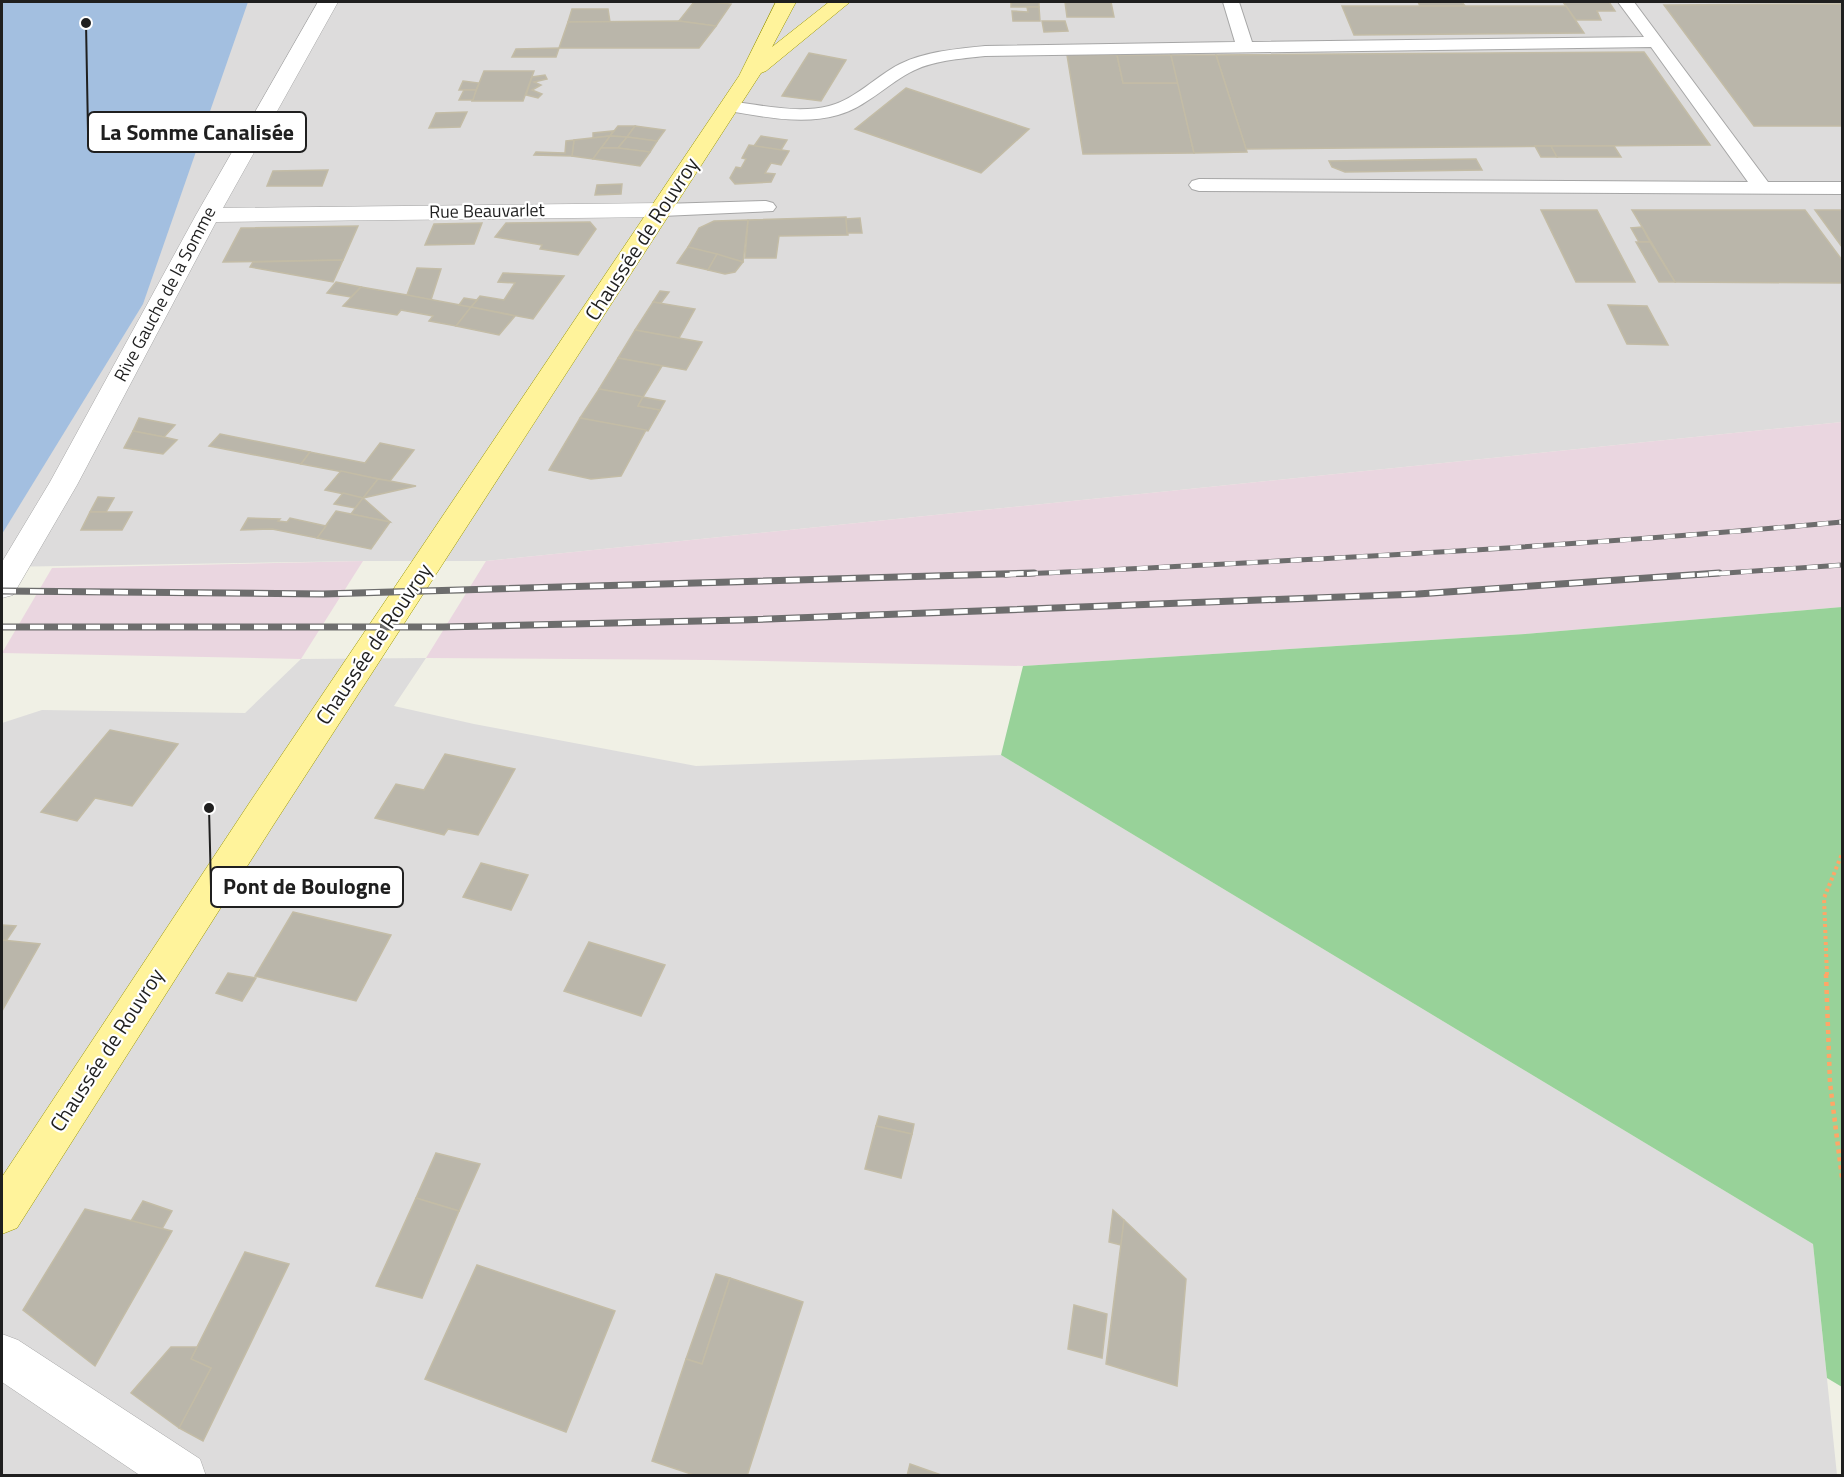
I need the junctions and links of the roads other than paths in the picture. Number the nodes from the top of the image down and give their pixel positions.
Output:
1 (328, 2) edge
2 (786, 2) edge
3 (798, 2) edge
4 (831, 2) edge
5 (840, 2) edge
6 (1232, 2) edge
7 (1626, 2) edge
8 (1656, 42) junction
9 (1245, 47) junction
10 (749, 76) junction
11 (729, 106) junction
12 (1199, 185) dead end
13 (1762, 188) junction
14 (1842, 188) edge
15 (766, 207) dead end
16 (662, 210) junction
17 (208, 215) junction
18 (2, 587) edge
19 (2, 1212) edge
20 (2, 1356) edge
21 (183, 1476) edge

1 - 17 street, Rive Gauche de la Somme
2 - 10 main road, Chaussée de Rouvroy
3 - 4 main road
5 - 10 main road, Chaussée de Rouvroy
6 - 9 lane
7 - 8 lane
8 - 9 lane
8 - 13 lane
9 - 11 lane
10 - 11 main road, Chaussée de Rouvroy
11 - 16 main road, Chaussée de Rouvroy
12 - 13 lane
13 - 14 lane
15 - 16 lane, Rue Beauvarlet
16 - 17 street, Rue Beauvarlet
16 - 19 main road, Chaussée de Rouvroy
17 - 18 street, Rive Gauche de la Somme
20 - 21 street

